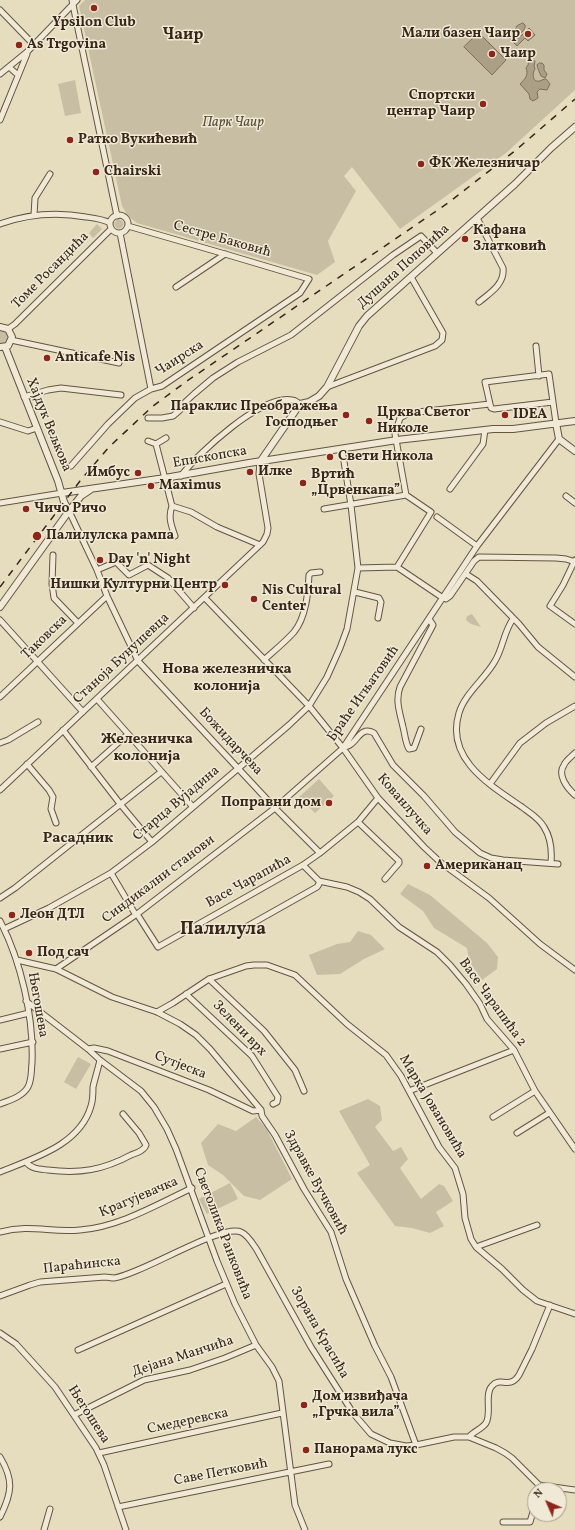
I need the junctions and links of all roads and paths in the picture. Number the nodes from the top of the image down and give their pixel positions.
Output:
1 (74, 1) edge
2 (0, 10) edge
3 (34, 45) junction
4 (27, 52) junction
5 (9, 67) junction
6 (0, 74) edge
7 (18, 75) junction
8 (0, 120) edge
9 (575, 126) edge
10 (50, 174) dead end
11 (34, 215) junction
12 (117, 216) junction
13 (477, 218) junction
14 (110, 223) junction
15 (0, 224) edge
16 (128, 226) junction
17 (112, 229) junction
18 (120, 233) junction
19 (438, 253) junction
20 (225, 254) junction
21 (411, 277) junction
22 (309, 279) joint
23 (176, 287) dead end
24 (479, 302) dead end
25 (0, 327) edge
26 (8, 329) junction
27 (11, 340) junction
28 (536, 346) dead end
29 (2, 348) edge
30 (119, 363) dead end
31 (539, 376) junction
32 (327, 388) junction
33 (151, 389) junction
34 (121, 395) dead end
35 (24, 397) junction
36 (553, 402) junction
37 (300, 404) junction
38 (490, 404) junction
39 (148, 418) dead end
40 (575, 421) edge
41 (0, 422) edge
42 (556, 423) junction
43 (37, 428) junction
44 (485, 430) junction
45 (166, 438) dead end
46 (559, 438) junction
47 (396, 440) junction
48 (148, 441) dead end
49 (156, 444) junction
50 (342, 449) junction
51 (575, 451) edge
52 (260, 462) junction
53 (71, 466) dead end
54 (181, 476) junction
55 (165, 478) junction
56 (91, 489) junction
57 (450, 489) dead end
58 (62, 493) junction
59 (406, 496) junction
60 (566, 496) dead end
61 (0, 503) edge
62 (575, 503) edge
63 (351, 505) junction
64 (172, 506) junction
65 (324, 509) dead end
66 (69, 511) junction
67 (437, 517) dead end
68 (174, 536) dead end
69 (260, 545) junction
70 (477, 546) junction
71 (53, 554) dead end
72 (575, 561) edge
73 (398, 566) junction
74 (358, 568) junction
75 (97, 570) junction
76 (320, 572) dead end
77 (466, 574) junction
78 (355, 592) junction
79 (107, 596) junction
80 (205, 598) junction
81 (443, 598) junction
82 (0, 607) edge
83 (194, 608) junction
84 (378, 618) dead end
85 (429, 619) junction
86 (513, 619) junction
87 (0, 620) edge
88 (78, 622) junction
89 (575, 624) edge
90 (264, 660) junction
91 (138, 661) junction
92 (37, 662) junction
93 (574, 676) edge
94 (0, 697) edge
95 (97, 699) junction
96 (309, 706) junction
97 (575, 706) edge
98 (83, 712) junction
99 (38, 722) dead end
100 (421, 729) dead end
101 (63, 730) junction
102 (128, 734) junction
103 (0, 743) edge
104 (343, 748) junction
105 (575, 753) edge
106 (28, 764) junction
107 (91, 767) junction
108 (239, 768) junction
109 (161, 772) junction
110 (490, 784) junction
111 (0, 790) edge
112 (575, 795) edge
113 (378, 798) junction
114 (121, 805) junction
115 (193, 807) junction
116 (275, 808) junction
117 (358, 822) junction
118 (56, 823) dead end
119 (152, 842) junction
120 (320, 853) junction
121 (551, 862) junction
122 (558, 864) dead end
123 (303, 865) junction
124 (111, 873) junction
125 (384, 879) dead end
126 (319, 881) junction
127 (0, 898) edge
128 (136, 913) junction
129 (0, 921) edge
130 (246, 927) dead end
131 (4, 929) junction
132 (17, 960) junction
133 (56, 969) junction
134 (575, 970) edge
135 (208, 979) junction
136 (186, 994) junction
137 (26, 1001) junction
138 (157, 1012) junction
139 (29, 1013) junction
140 (0, 1020) edge
141 (33, 1042) junction
142 (0, 1049) edge
143 (88, 1050) junction
144 (514, 1050) junction
145 (100, 1060) junction
146 (304, 1091) dead end
147 (409, 1091) junction
148 (535, 1091) junction
149 (0, 1104) edge
150 (273, 1104) dead end
151 (261, 1110) junction
152 (549, 1113) junction
153 (123, 1114) dead end
154 (492, 1117) dead end
155 (517, 1133) dead end
156 (575, 1149) edge
157 (26, 1162) junction
158 (0, 1172) edge
159 (192, 1188) junction
160 (537, 1225) dead end
161 (0, 1232) edge
162 (209, 1238) junction
163 (476, 1247) junction
164 (226, 1284) junction
165 (0, 1296) edge
166 (550, 1305) junction
167 (575, 1314) edge
168 (0, 1333) edge
169 (256, 1345) junction
170 (78, 1350) dead end
171 (282, 1413) junction
172 (74, 1415) junction
173 (469, 1437) junction
174 (416, 1445) junction
175 (99, 1454) junction
176 (0, 1457) edge
177 (329, 1464) dead end
178 (290, 1472) junction
179 (534, 1482) edge
180 (118, 1506) junction
181 (50, 1509) dead end
182 (0, 1516) edge
183 (503, 1522) dead end
184 (527, 1522) edge
185 (44, 1530) edge
186 (126, 1530) edge
187 (305, 1530) edge

1 - 3 street
1 - 12 street
2 - 3 street
3 - 4 street
4 - 5 street
4 - 7 street
5 - 6 street
5 - 7 street
7 - 8 street
9 - 13 street, Душана Поповића
10 - 11 street
11 - 14 street
11 - 15 street
12 - 14 street
12 - 16 street, Сестре Баковић
13 - 19 street, Душана Поповића
13 - 24 street
14 - 17 street
16 - 18 street
16 - 20 street, Сестре Баковић
17 - 18 street
17 - 26 street, Томе Росандића
18 - 33 street
19 - 21 street, Душана Поповића
19 - 39 street
20 - 22 street, Сестре Баковић
20 - 23 street
21 - 32 street, Душана Поповића
21 - 32 street
22 - 33 street, Чаирска
25 - 26 street
26 - 27 street
27 - 29 street
27 - 30 street
28 - 31 street
29 - 35 street, Хајдук Вељкова
31 - 36 street
31 - 38 street
32 - 37 street, Душана Поповића
33 - 53 street, Чаирска
34 - 35 street
35 - 43 street, Хајдук Вељкова
36 - 38 street
36 - 42 street
37 - 52 street
37 - 54 street
38 - 47 street
40 - 42 street, Епископска
41 - 43 street
42 - 44 street, Епископска
42 - 46 street
43 - 58 street, Хајдук Вељкова
44 - 47 street, Епископска
44 - 57 street
45 - 49 street, Епископска
46 - 51 street
46 - 70 street, Браће Игњатовић
47 - 50 street, Епископска
47 - 59 street
48 - 49 street, Епископска
49 - 55 street, Епископска
50 - 52 street, Епископска
50 - 63 street, Старца Вујадина
52 - 54 street, Епископска
52 - 69 street, Станоја Бунушевца
54 - 55 street, Епископска
55 - 56 street, Епископска
55 - 64 street, Епископска
56 - 58 street, Епископска
56 - 66 street
58 - 61 street
58 - 66 street, Хајдук Вељкова
59 - 63 street
59 - 73 street
60 - 62 street
63 - 65 street
63 - 74 street, Старца Вујадина
64 - 68 street
64 - 69 street
66 - 75 street, Божидарчева
66 - 82 street
67 - 70 street
69 - 80 street, Станоја Бунушевца
70 - 81 street, Браће Игњатовић
71 - 88 street
72 - 77 street
72 - 89 street
73 - 74 street
73 - 81 street
74 - 78 street, Старца Вујадина
75 - 79 street, Божидарчева
75 - 83 street
76 - 90 street
77 - 81 street
77 - 86 street
78 - 84 street
78 - 96 street, Старца Вујадина
79 - 88 street, Таковска
79 - 91 street, Божидарчева
80 - 83 street, Станоја Бунушевца
80 - 90 street, Кованлучка
81 - 85 street, Браће Игњатовић
83 - 91 street, Станоја Бунушевца
85 - 100 street, Браће Игњатовић
85 - 104 street, Браће Игњатовић
86 - 93 street
86 - 110 street
87 - 92 street
88 - 92 street, Таковска
90 - 96 street, Кованлучка
91 - 95 street, Станоја Бунушевца
91 - 108 street, Божидарчева
92 - 94 street, Таковска
92 - 98 street
95 - 98 street, Станоја Бунушевца
95 - 102 street
96 - 104 street, Кованлучка
96 - 108 street, Старца Вујадина
97 - 110 street
98 - 101 street, Станоја Бунушевца
99 - 103 street
101 - 106 street, Станоја Бунушевца
101 - 107 street
102 - 107 street
102 - 109 street
104 - 113 street, Кованлучка
104 - 116 street, Браће Игњатовић
104 - 121 street
105 - 112 street
106 - 111 street, Станоја Бунушевца
106 - 118 street
107 - 114 street
108 - 115 street, Старца Вујадина
108 - 116 street, Божидарчева
109 - 114 street
109 - 115 street
110 - 121 street
113 - 117 street, Васе Чарапића
113 - 134 street, Кованлучка
114 - 119 street
114 - 127 street
115 - 119 street, Старца Вујадина
116 - 120 street, Божидарчева
116 - 128 street, Синдикални станови
117 - 120 street, Васе Чарапића
117 - 125 street
119 - 124 street, Старца Вујадина
120 - 123 street, Васе Чарапића
121 - 122 street
123 - 126 street
123 - 128 street, Васе Чарапића
124 - 128 street
124 - 131 street, Старца Вујадина
126 - 130 street
126 - 144 street, Васе Чарапића 2
128 - 133 street, Синдикални станови
129 - 131 street, Његошева
131 - 132 street, Његошева
132 - 133 street, Здравке Вучковић
132 - 137 street, Његошева
133 - 138 street, Здравке Вучковић
135 - 136 street, Марка Јовановића
135 - 146 street
135 - 147 street, Марка Јовановића
136 - 138 street, Марка Јовановића
136 - 150 street, Зелени врх
137 - 139 street, Његошева
137 - 143 street, Светолика Ранковића
138 - 151 street, Здравке Вучковић
139 - 140 street
139 - 141 street, Његошева
141 - 142 street
141 - 149 street, Његошева
143 - 145 street, Светолика Ранковића
143 - 151 street, Сутјеска
144 - 147 street
144 - 148 street, Васе Чарапића 2
145 - 157 street
145 - 159 street, Светолика Ранковића
147 - 163 street, Марка Јовановића
148 - 152 street, Васе Чарапића 2
148 - 154 street
151 - 174 street, Здравке Вучковић
152 - 155 street
152 - 156 street, Васе Чарапића 2
153 - 157 street
157 - 158 street
159 - 161 street, Крагујевачка
159 - 162 street, Светолика Ранковића
160 - 163 street
162 - 164 street, Светолика Ранковића
162 - 165 street, Параћинска
162 - 174 street, Зорана Красића
163 - 166 street, Марка Јовановића
164 - 169 street, Светолика Ранковића
164 - 170 street
166 - 167 street, Марка Јовановића
166 - 173 street
168 - 172 street, Његошева
169 - 171 street, Светолика Ранковића
169 - 172 street, Дејана Манчића
171 - 175 street, Смедеревска
171 - 178 street, Светолика Ранковића
172 - 175 street, Његошева
173 - 174 street
173 - 179 street
175 - 180 street, Његошева
176 - 182 street
177 - 178 street, Саве Петковић
178 - 180 street, Саве Петковић
178 - 187 street, Светолика Ранковића
180 - 186 street, Његошева
181 - 185 street
183 - 184 street

